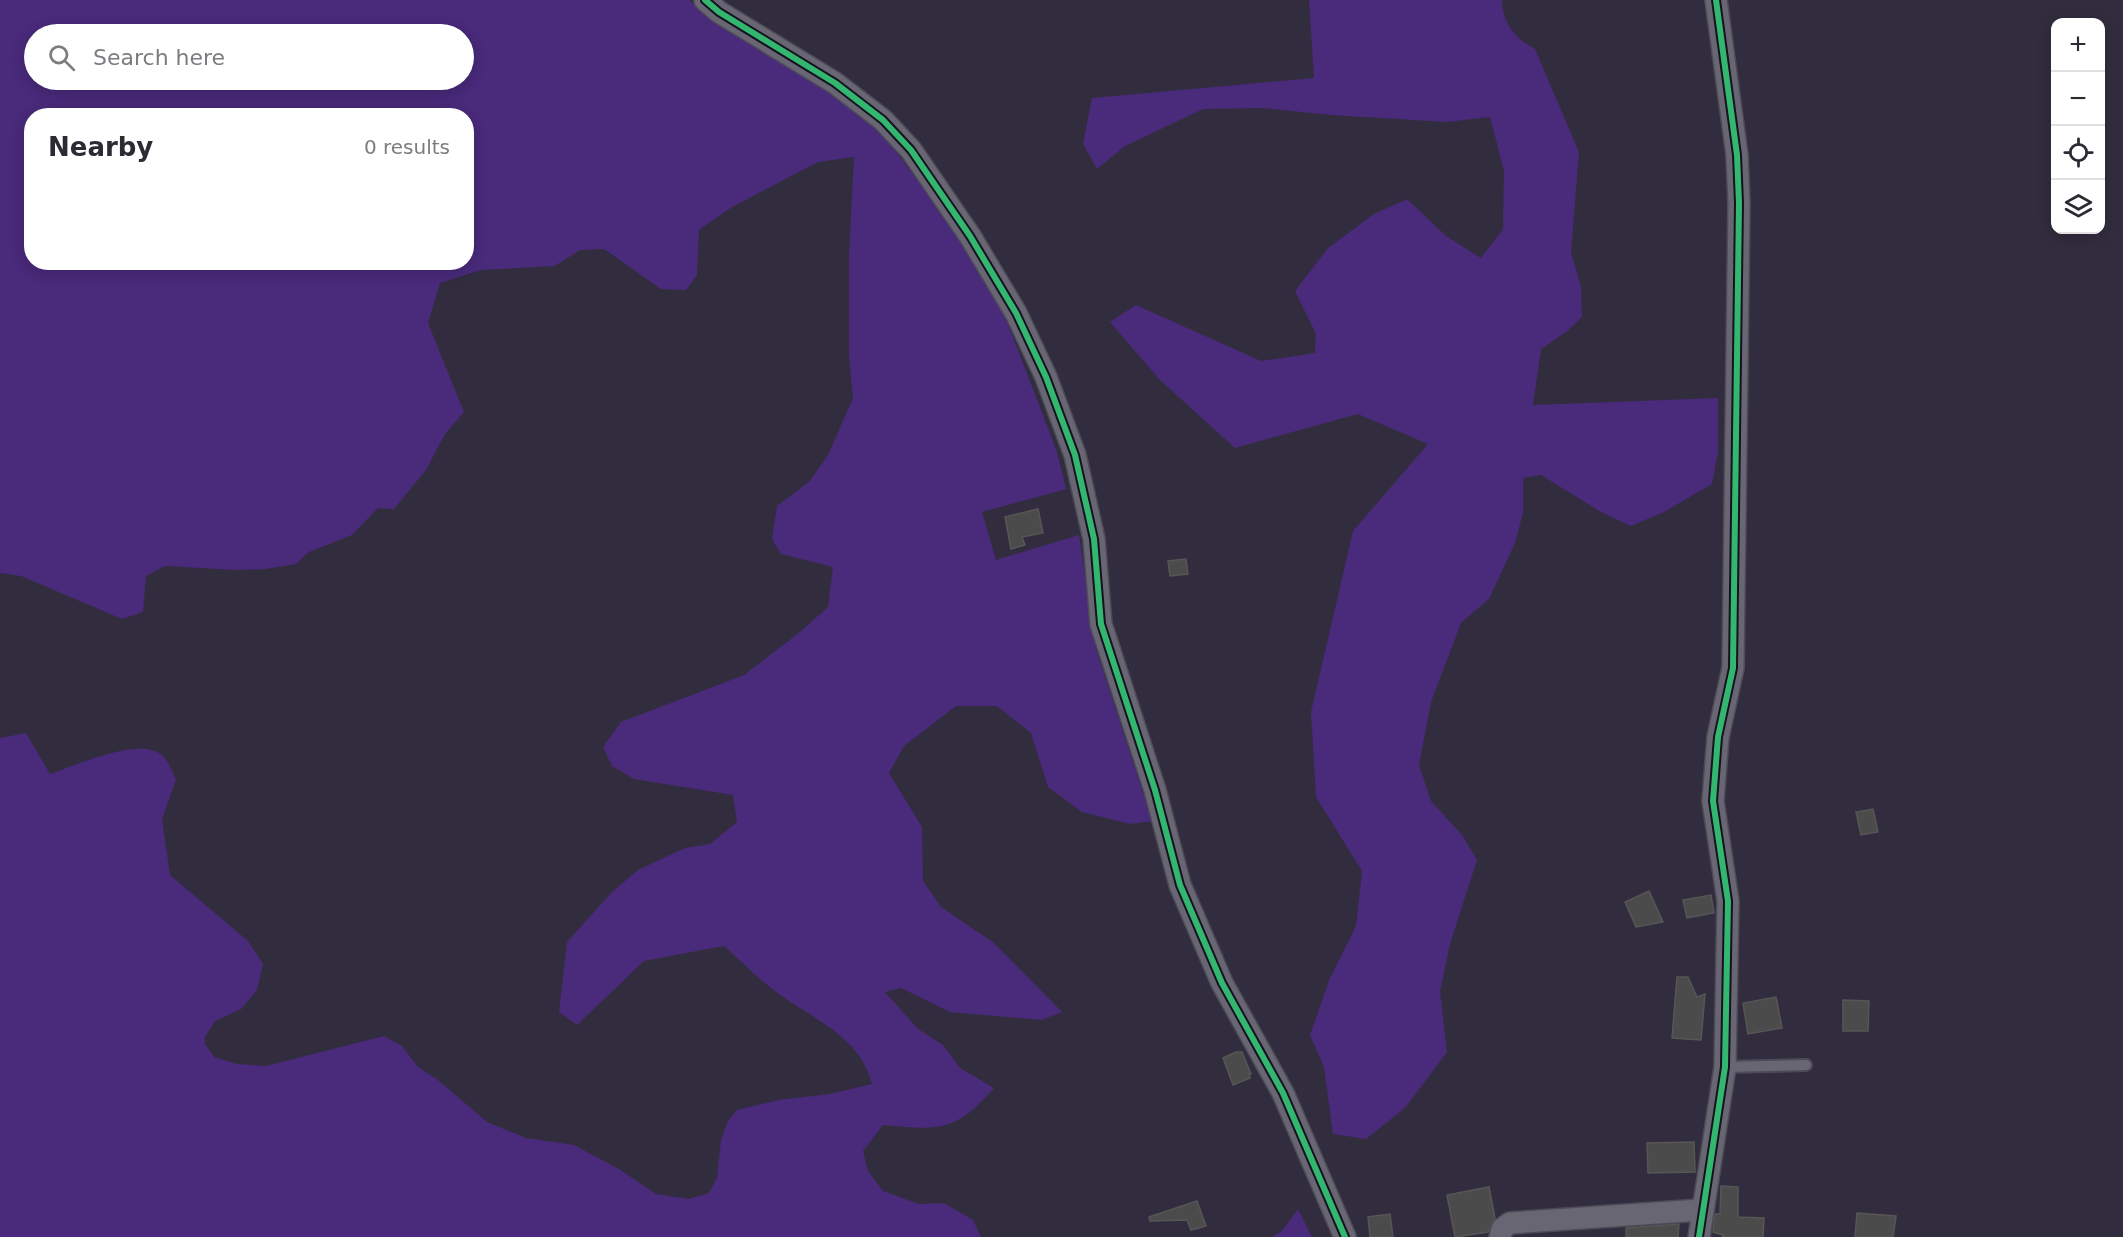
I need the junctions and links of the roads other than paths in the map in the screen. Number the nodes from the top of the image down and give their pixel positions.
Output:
1 (705, 0) edge
2 (1716, 0) edge
3 (1806, 1065) dead end
4 (1725, 1067) junction
5 (1701, 1210) junction
6 (1345, 1237) edge
7 (1500, 1237) edge
8 (1699, 1237) edge

1 - 6 street
2 - 4 street
3 - 4 lane
4 - 5 street
5 - 7 street
5 - 8 street

